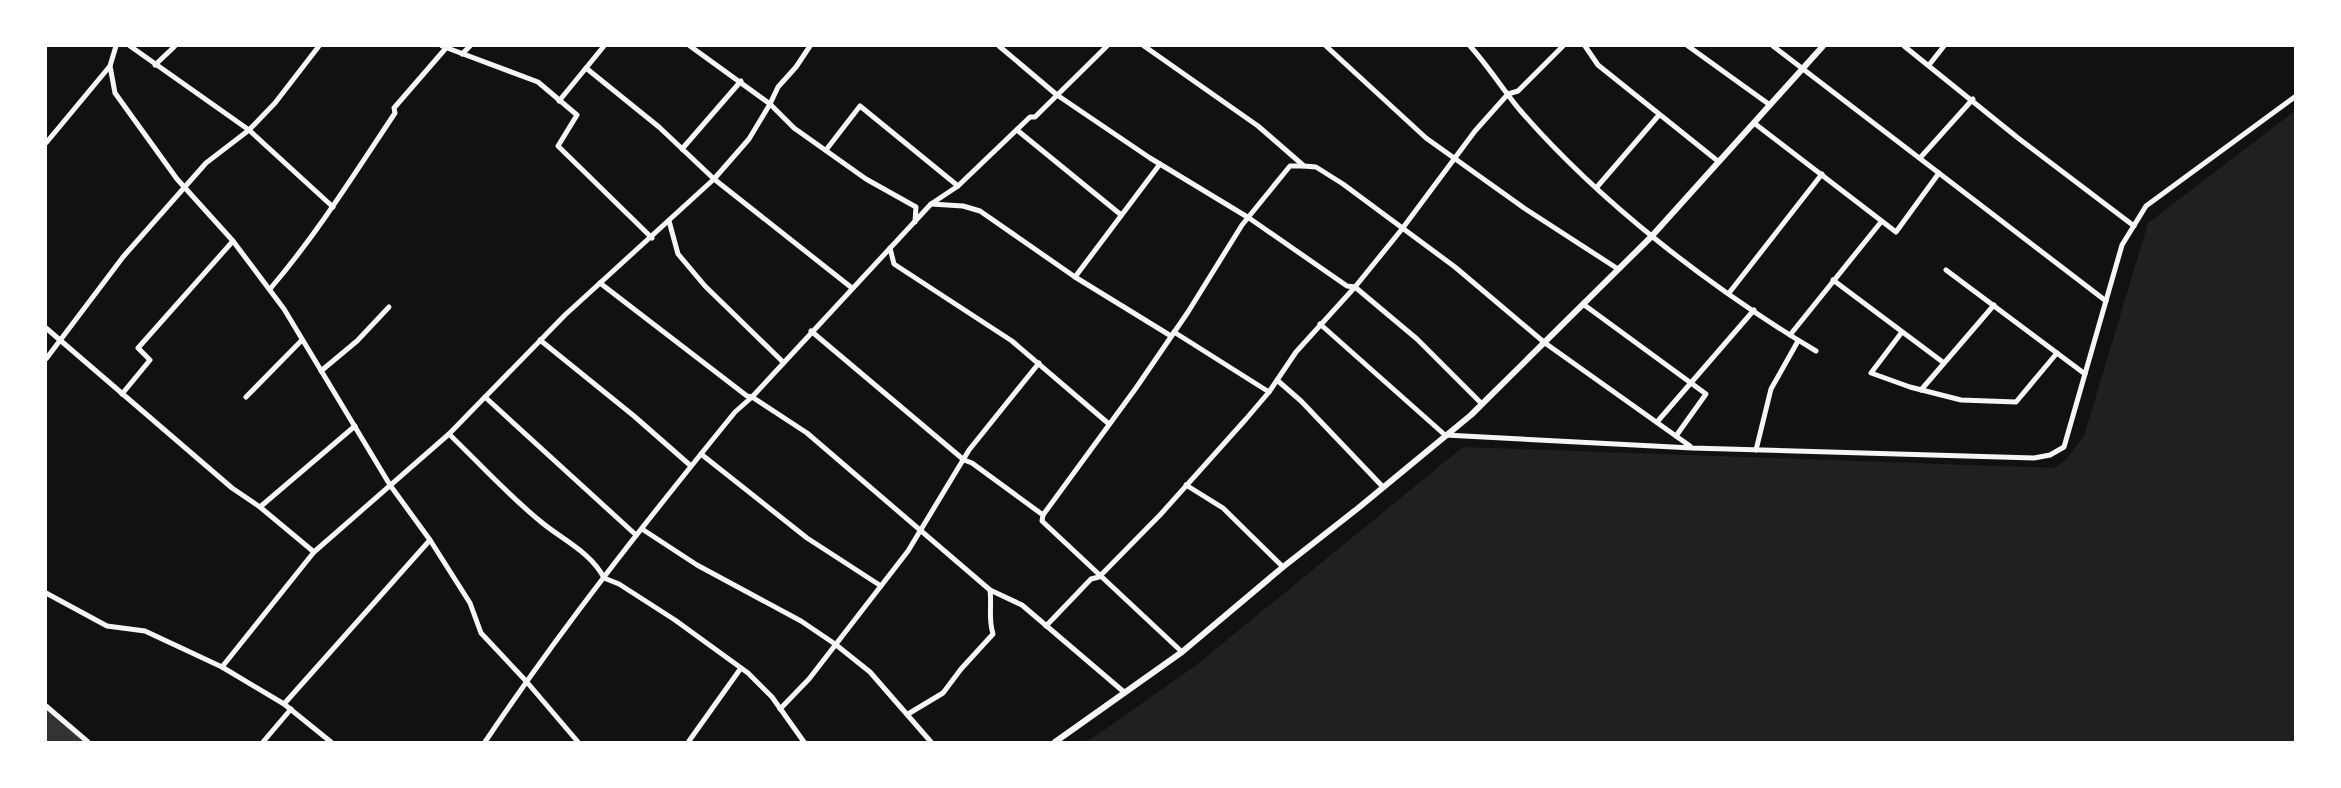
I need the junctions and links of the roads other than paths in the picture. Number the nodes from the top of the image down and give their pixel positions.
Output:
1 (116, 46) edge
2 (130, 46) edge
3 (175, 46) edge
4 (318, 46) edge
5 (470, 46) edge
6 (604, 46) edge
7 (690, 46) edge
8 (810, 46) edge
9 (999, 46) edge
10 (1107, 46) edge
11 (1144, 46) edge
12 (1326, 46) edge
13 (1470, 46) edge
14 (1563, 46) edge
15 (1585, 46) edge
16 (1688, 46) edge
17 (1773, 46) edge
18 (1824, 46) edge
19 (1904, 46) edge
20 (1944, 46) edge
21 (444, 47) edge
22 (462, 54) junction
23 (155, 65) junction
24 (1929, 65) junction
25 (110, 66) junction
26 (586, 68) junction
27 (1804, 68) junction
28 (741, 81) junction
29 (1508, 94) junction
30 (1057, 95) junction
31 (2295, 96) edge
32 (1973, 99) junction
33 (559, 101) junction
34 (771, 104) junction
35 (1770, 105) junction
36 (1659, 115) junction
37 (1754, 123) junction
38 (249, 130) junction
39 (1017, 130) junction
40 (46, 143) edge
41 (682, 149) junction
42 (826, 150) junction
43 (1920, 158) junction
44 (1455, 159) junction
45 (1719, 162) junction
46 (1160, 164) junction
47 (1304, 166) junction
48 (1939, 173) junction
49 (1822, 174) junction
50 (714, 178) junction
51 (958, 186) junction
52 (185, 187) junction
53 (1597, 187) junction
54 (931, 204) junction
55 (333, 207) junction
56 (1121, 214) junction
57 (1249, 218) junction
58 (669, 221) junction
59 (915, 222) junction
60 (1881, 222) junction
61 (2134, 226) junction
62 (1402, 229) junction
63 (652, 237) junction
64 (1651, 237) junction
65 (233, 241) junction
66 (890, 248) junction
67 (1618, 270) junction
68 (1946, 270) dead end
69 (1075, 276) junction
70 (1833, 280) junction
71 (600, 283) junction
72 (1355, 287) junction
73 (852, 288) junction
74 (270, 289) junction
75 (1729, 293) junction
76 (2106, 301) junction
77 (1583, 304) junction
78 (1994, 305) junction
79 (389, 307) dead end
80 (1754, 310) junction
81 (1320, 324) junction
82 (46, 328) edge
83 (811, 331) junction
84 (1902, 332) junction
85 (1172, 334) junction
86 (1790, 335) junction
87 (302, 340) junction
88 (540, 340) junction
89 (60, 341) junction
90 (1798, 341) junction
91 (1545, 343) junction
92 (1816, 351) dead end
93 (2057, 353) junction
94 (46, 359) edge
95 (783, 362) junction
96 (1039, 363) junction
97 (1944, 363) junction
98 (321, 371) junction
99 (2085, 374) junction
100 (1277, 380) junction
101 (1691, 381) junction
102 (1921, 390) junction
103 (1269, 392) junction
104 (122, 394) junction
105 (246, 397) dead end
106 (485, 397) junction
107 (752, 397) junction
108 (1482, 404) junction
109 (1657, 422) junction
110 (1109, 424) junction
111 (355, 426) junction
112 (449, 435) junction
113 (1445, 435) junction
114 (1676, 436) junction
115 (1692, 448) junction
116 (1756, 450) junction
117 (701, 454) junction
118 (964, 460) junction
119 (691, 466) junction
120 (390, 485) junction
121 (1186, 485) junction
122 (1383, 487) junction
123 (260, 507) junction
124 (1043, 514) junction
125 (642, 529) junction
126 (921, 529) junction
127 (636, 535) junction
128 (430, 540) junction
129 (314, 552) junction
130 (1283, 567) junction
131 (1099, 577) junction
132 (604, 578) junction
133 (881, 586) junction
134 (990, 590) junction
135 (46, 593) edge
136 (1046, 625) junction
137 (835, 645) junction
138 (1182, 652) junction
139 (222, 667) junction
140 (741, 668) junction
141 (526, 681) junction
142 (1124, 692) junction
143 (284, 704) junction
144 (46, 706) edge
145 (291, 709) junction
146 (780, 709) junction
147 (908, 714) junction
148 (689, 741) edge
149 (88, 743) edge
150 (263, 743) edge
151 (331, 743) edge
152 (485, 743) edge
153 (578, 743) edge
154 (804, 743) edge
155 (931, 743) edge
156 (1055, 743) edge

1 - 25 street
2 - 23 street
3 - 23 street
4 - 38 street
5 - 22 street
6 - 26 street
7 - 28 street
8 - 34 street
9 - 30 street
10 - 30 street
11 - 47 street
12 - 44 street
13 - 29 street
14 - 29 street
15 - 36 street
16 - 35 street
17 - 27 street
18 - 27 street
19 - 24 street
20 - 24 street
21 - 22 street
21 - 55 street
22 - 33 street
23 - 38 street
24 - 32 street
25 - 40 street
25 - 52 street
26 - 33 street
26 - 41 street
27 - 35 street
27 - 43 street
28 - 34 street
28 - 41 street
29 - 44 street
29 - 53 street
30 - 39 street
30 - 46 street
31 - 61 street
32 - 43 street
32 - 61 street
33 - 63 street
34 - 42 street
34 - 50 street
35 - 37 street
36 - 45 street
36 - 53 street
37 - 45 street
37 - 49 street
38 - 52 street
38 - 55 street
39 - 51 street
39 - 56 street
41 - 50 street
42 - 51 street
42 - 59 street
43 - 48 street
44 - 62 street
44 - 67 street
45 - 64 street
46 - 56 street
46 - 57 street
47 - 57 street
47 - 62 street
48 - 60 street
48 - 76 street
49 - 60 street
49 - 75 street
50 - 58 street
50 - 73 street
51 - 54 street
52 - 65 street
52 - 89 street
53 - 64 street
54 - 59 street
54 - 69 street
55 - 74 street
56 - 69 street
57 - 72 street
57 - 85 street
58 - 63 street
58 - 95 street
59 - 66 street
60 - 70 street
61 - 76 street
62 - 72 street
62 - 91 street
63 - 71 street
64 - 67 street
64 - 75 street
65 - 74 street
65 - 104 street
66 - 73 street
66 - 96 street
67 - 77 street
68 - 78 street
69 - 85 street
70 - 84 street
70 - 86 street
71 - 88 street
71 - 107 street
72 - 81 street
72 - 108 street
73 - 83 street
74 - 87 street
75 - 80 street
76 - 99 street
77 - 91 street
77 - 101 street
78 - 93 street
78 - 97 street
79 - 98 street
80 - 86 street
80 - 101 street
81 - 100 street
81 - 113 street
82 - 89 street
83 - 95 street
83 - 118 street
84 - 97 street
84 - 102 street
85 - 103 street
85 - 110 street
86 - 90 street
87 - 98 street
87 - 105 street
88 - 106 street
88 - 119 street
89 - 94 street
89 - 104 street
90 - 92 street
90 - 116 street
91 - 108 street
91 - 109 street
93 - 99 street
93 - 102 street
95 - 107 street
96 - 110 street
96 - 118 street
97 - 102 street
98 - 111 street
99 - 116 street
100 - 103 street
100 - 122 street
101 - 109 street
101 - 114 street
103 - 121 street
104 - 123 street
106 - 112 street
106 - 127 street
107 - 117 street
107 - 126 street
108 - 113 street
109 - 114 street
110 - 124 street
111 - 120 street
111 - 123 street
112 - 120 street
112 - 132 street
113 - 115 street
113 - 122 street
114 - 115 street
115 - 116 street
117 - 119 street
117 - 133 street
118 - 124 street
118 - 126 street
119 - 125 street
120 - 128 street
120 - 129 street
121 - 130 street
121 - 131 street
122 - 130 street
123 - 129 street
124 - 131 street
125 - 127 street
125 - 137 street
126 - 133 street
126 - 134 street
127 - 132 street
128 - 141 street
128 - 143 street
129 - 139 street
130 - 138 street
131 - 136 street
131 - 138 street
132 - 140 street
132 - 141 street
133 - 137 street
134 - 136 street
134 - 147 street
135 - 139 street
136 - 142 street
137 - 146 street
137 - 147 street
138 - 142 street
139 - 143 street
140 - 146 street
140 - 148 street
141 - 152 street
141 - 153 street
142 - 156 street
143 - 145 street
144 - 149 street
145 - 150 street
145 - 151 street
146 - 154 street
147 - 155 street

